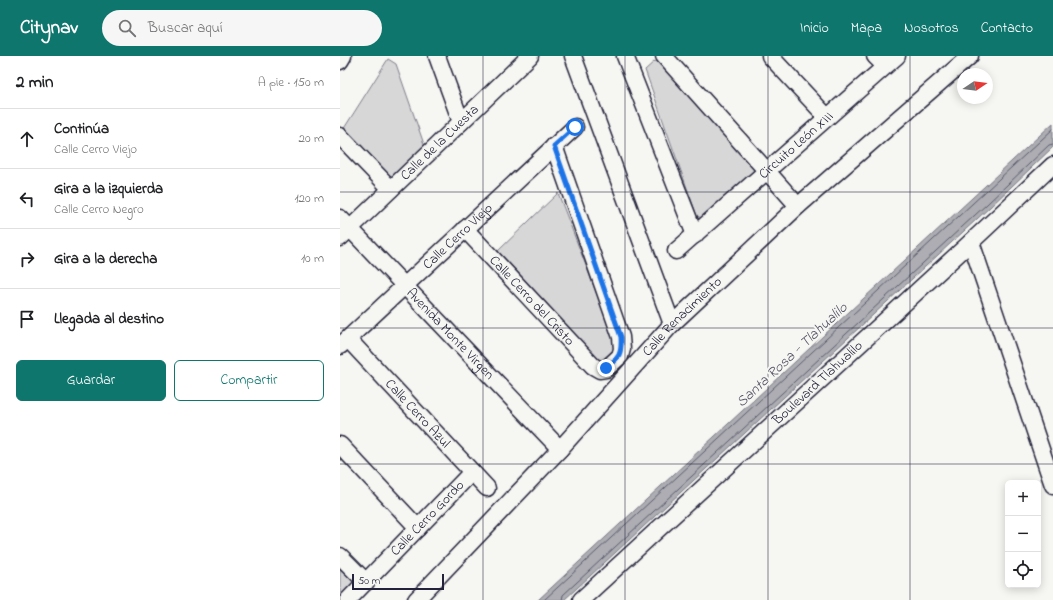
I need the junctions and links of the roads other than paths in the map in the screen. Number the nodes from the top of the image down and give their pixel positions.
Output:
1 (344, 56) edge
2 (437, 56) edge
3 (573, 56) edge
4 (626, 56) edge
5 (664, 56) edge
6 (770, 56) edge
7 (970, 56) edge
8 (523, 59) edge
9 (886, 59) edge
10 (340, 62) edge
11 (827, 117) junction
12 (461, 122) junction
13 (575, 127) dead end
14 (340, 136) edge
15 (554, 146) junction
16 (1053, 165) edge
17 (766, 171) junction
18 (391, 189) junction
19 (798, 206) junction
20 (343, 228) edge
21 (465, 229) junction
22 (695, 235) junction
23 (971, 242) junction
24 (676, 251) dead end
25 (404, 286) junction
26 (672, 324) junction
27 (344, 343) edge
28 (340, 445) edge
29 (560, 449) junction
30 (472, 472) junction
31 (1053, 485) edge
32 (488, 488) dead end
33 (418, 528) junction
34 (340, 556) edge
35 (366, 582) junction
36 (348, 600) edge
37 (416, 600) edge
38 (581, 600) edge

1 - 10 street
2 - 12 street
3 - 26 street
4 - 22 street
5 - 17 street
6 - 11 street
7 - 19 street, Calle Renacimiento
8 - 12 street, Calle de la Cuesta
9 - 11 street, Circuito León XIII
11 - 17 street, Circuito León XIII
12 - 18 street, Calle de la Cuesta
13 - 15 street, Calle Cerro Viejo
14 - 18 street
15 - 21 street, Calle Cerro Viejo
15 - 21 street, Calle Cerro del Cristo
16 - 23 street, Boulevard Tlahualilo
17 - 19 street
17 - 22 street, Circuito León XIII
18 - 20 street, Calle de la Cuesta
19 - 26 street, Calle Renacimiento
20 - 25 street, Avenida Monte Virgen
21 - 25 street, Calle Cerro Viejo
22 - 24 street, Circuito León XIII
23 - 31 street
23 - 38 street, Boulevard Tlahualilo
25 - 27 street, Calle Cerro Viejo
25 - 29 street, Avenida Monte Virgen
26 - 29 street, Calle Renacimiento
27 - 30 street, Calle Cerro Azul
28 - 33 street
29 - 37 street, Calle Renacimiento
30 - 32 street, Calle Cerro Azul
30 - 33 street, Calle Cerro Gordo
33 - 35 street, Calle Cerro Gordo
34 - 35 street
35 - 36 street, Calle Cerro Gordo

